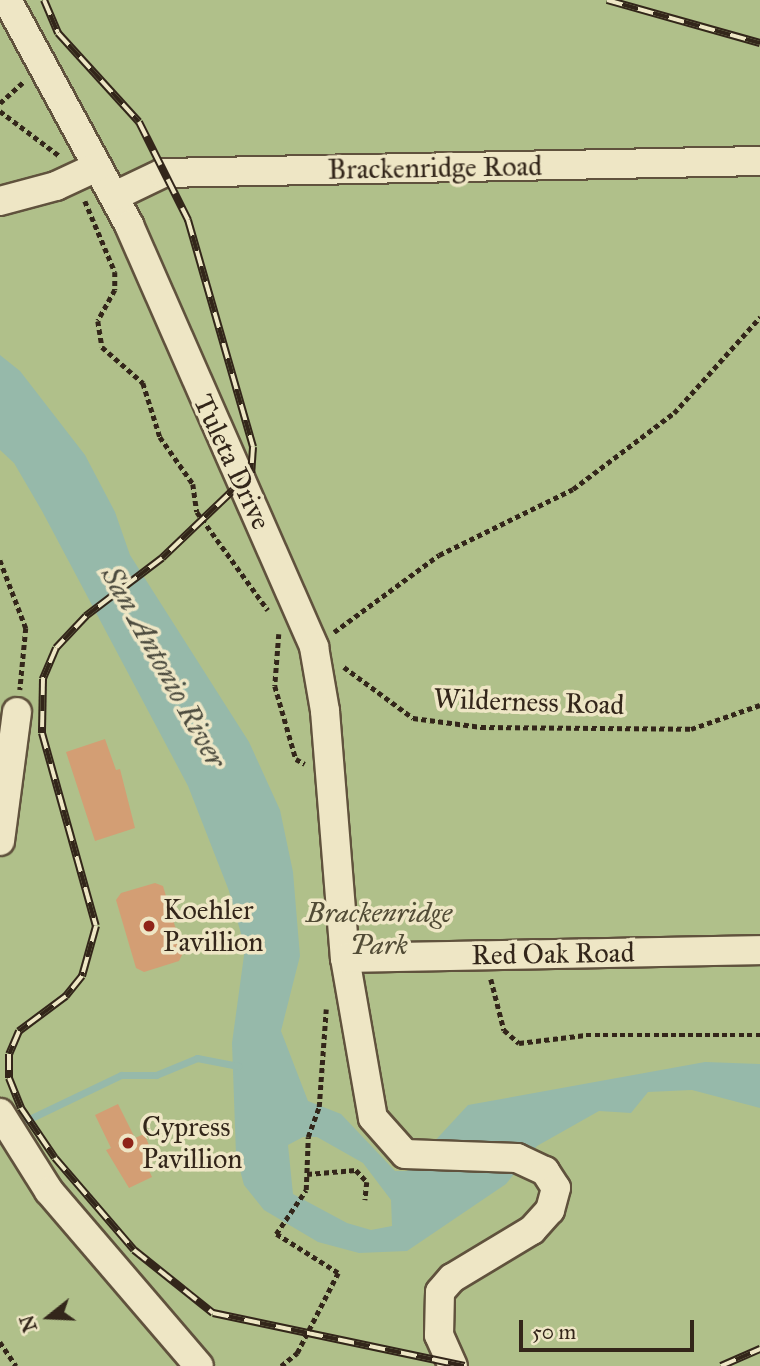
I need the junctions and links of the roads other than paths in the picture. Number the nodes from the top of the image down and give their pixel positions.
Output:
1 (7, 0) edge
2 (760, 161) edge
3 (97, 167) junction
4 (115, 196) junction
5 (0, 201) edge
6 (17, 712) road end
7 (0, 841) edge
8 (760, 950) edge
9 (345, 958) junction
10 (0, 1113) edge
11 (199, 1366) edge
12 (453, 1366) edge

1 - 3 street, Tuleta Drive
2 - 4 street, Brackenridge Road
3 - 4 street, Tuleta Drive
3 - 5 street
4 - 9 street, Tuleta Drive
6 - 7 street
8 - 9 street, Red Oak Road
9 - 12 street, Tuleta Drive
10 - 11 street

